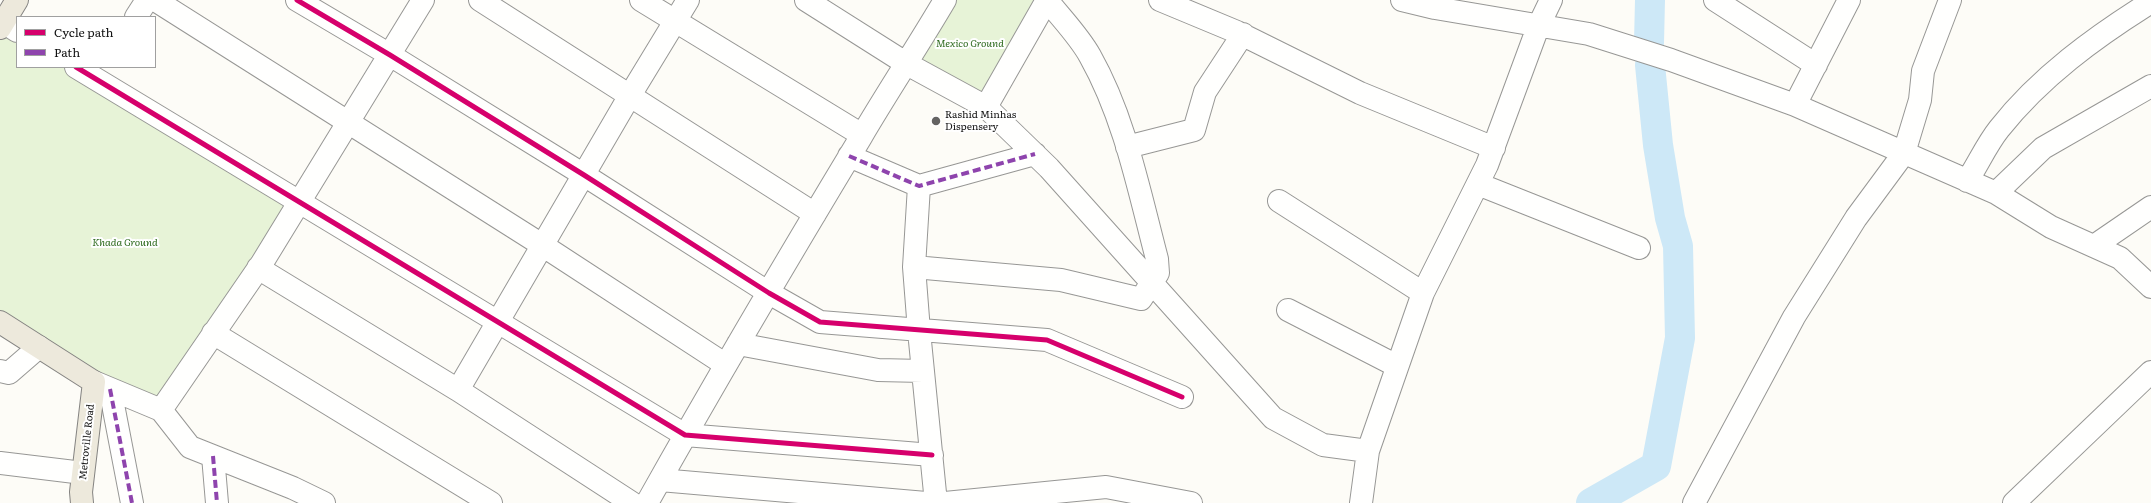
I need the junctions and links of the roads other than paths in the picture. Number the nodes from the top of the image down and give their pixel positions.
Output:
1 (17, 0) edge
2 (147, 0) edge
3 (156, 0) edge
4 (297, 0) edge
5 (423, 0) edge
6 (480, 0) edge
7 (641, 0) edge
8 (688, 0) edge
9 (806, 0) edge
10 (945, 0) edge
11 (1047, 0) edge
12 (1160, 0) edge
13 (1402, 0) edge
14 (1551, 0) edge
15 (1715, 0) edge
16 (1849, 0) edge
17 (1950, 0) edge
18 (2151, 2) edge
19 (1427, 3) edge
20 (137, 16) edge
21 (676, 21) junction
22 (5, 25) edge
23 (1538, 27) junction
24 (1243, 34) junction
25 (390, 55) junction
26 (907, 64) junction
27 (1816, 65) junction
28 (80, 68) edge
29 (99, 73) edge
30 (2151, 86) edge
31 (629, 97) junction
32 (1795, 105) junction
33 (986, 107) junction
34 (348, 123) junction
35 (862, 135) junction
36 (1127, 147) junction
37 (1494, 148) junction
38 (1904, 153) junction
39 (1034, 154) junction
40 (849, 156) junction
41 (584, 175) junction
42 (1967, 181) junction
43 (1478, 184) junction
44 (919, 186) junction
45 (1996, 193) junction
46 (300, 201) junction
47 (1279, 201) dead end
48 (2151, 207) edge
49 (815, 214) junction
50 (542, 245) junction
51 (2094, 246) junction
52 (1639, 248) dead end
53 (914, 267) junction
54 (258, 268) junction
55 (1152, 284) junction
56 (2151, 287) edge
57 (768, 293) junction
58 (1423, 293) junction
59 (1288, 310) dead end
60 (498, 321) junction
61 (0, 322) edge
62 (919, 331) junction
63 (213, 333) junction
64 (738, 344) junction
65 (39, 347) junction
66 (726, 365) junction
67 (1397, 366) junction
68 (0, 371) edge
69 (923, 371) junction
70 (2151, 372) edge
71 (102, 385) junction
72 (458, 390) junction
73 (1182, 397) dead end
74 (161, 410) junction
75 (685, 435) junction
76 (1368, 451) junction
77 (932, 455) junction
78 (213, 456) junction
79 (0, 463) edge
80 (83, 473) junction
81 (660, 480) junction
82 (82, 503) edge
83 (132, 503) edge
84 (217, 503) edge
85 (324, 503) edge
86 (491, 503) edge
87 (632, 503) edge
88 (647, 503) edge
89 (926, 503) edge
90 (936, 503) edge
91 (945, 503) edge
92 (1191, 503) edge
93 (1361, 503) edge
94 (1694, 503) edge
95 (2014, 503) edge

1 - 22 main road
2 - 20 street
3 - 34 street
4 - 25 street
5 - 25 street
6 - 31 street
7 - 21 street
8 - 21 street
9 - 26 street
10 - 26 street
11 - 33 street
11 - 36 street
12 - 24 street
13 - 19 street
14 - 23 street
15 - 27 street
16 - 27 street
17 - 38 street
18 - 42 street
19 - 23 street
21 - 31 street
21 - 35 street
23 - 32 street
23 - 37 street
24 - 36 street
24 - 37 street
25 - 34 street
25 - 41 street
26 - 33 street
26 - 35 street
27 - 32 street
28 - 29 street
29 - 46 street
30 - 45 street
31 - 41 street
31 - 49 street
32 - 38 street
33 - 39 street
34 - 46 street
34 - 50 street
35 - 40 street
36 - 55 street
37 - 43 street
38 - 42 street
38 - 94 street
39 - 44 street
39 - 55 street
40 - 44 street
40 - 49 street
41 - 50 street
41 - 57 street
42 - 45 street
43 - 52 street
43 - 58 street
44 - 53 street
45 - 51 street
46 - 54 street
46 - 60 street
47 - 58 street
48 - 51 street
49 - 57 street
50 - 60 street
50 - 66 street
51 - 56 street
53 - 55 street
53 - 62 street
54 - 63 street
54 - 72 street
55 - 76 street
57 - 62 street
57 - 64 street
58 - 67 street
59 - 67 street
60 - 72 street
60 - 75 street
61 - 65 main road
62 - 69 street
62 - 73 street
63 - 74 street
63 - 86 street
64 - 66 street
64 - 69 street
65 - 68 street
65 - 71 main road
66 - 75 street
67 - 76 street
69 - 77 street
70 - 95 street
71 - 74 street
71 - 80 main road, Metroville Road
71 - 83 street
72 - 87 street
74 - 78 street
75 - 77 street
75 - 81 street
76 - 93 street
77 - 90 street
78 - 84 street
78 - 85 street
79 - 80 street
80 - 82 main road, Metroville Road
81 - 88 street
81 - 89 street
91 - 92 street

